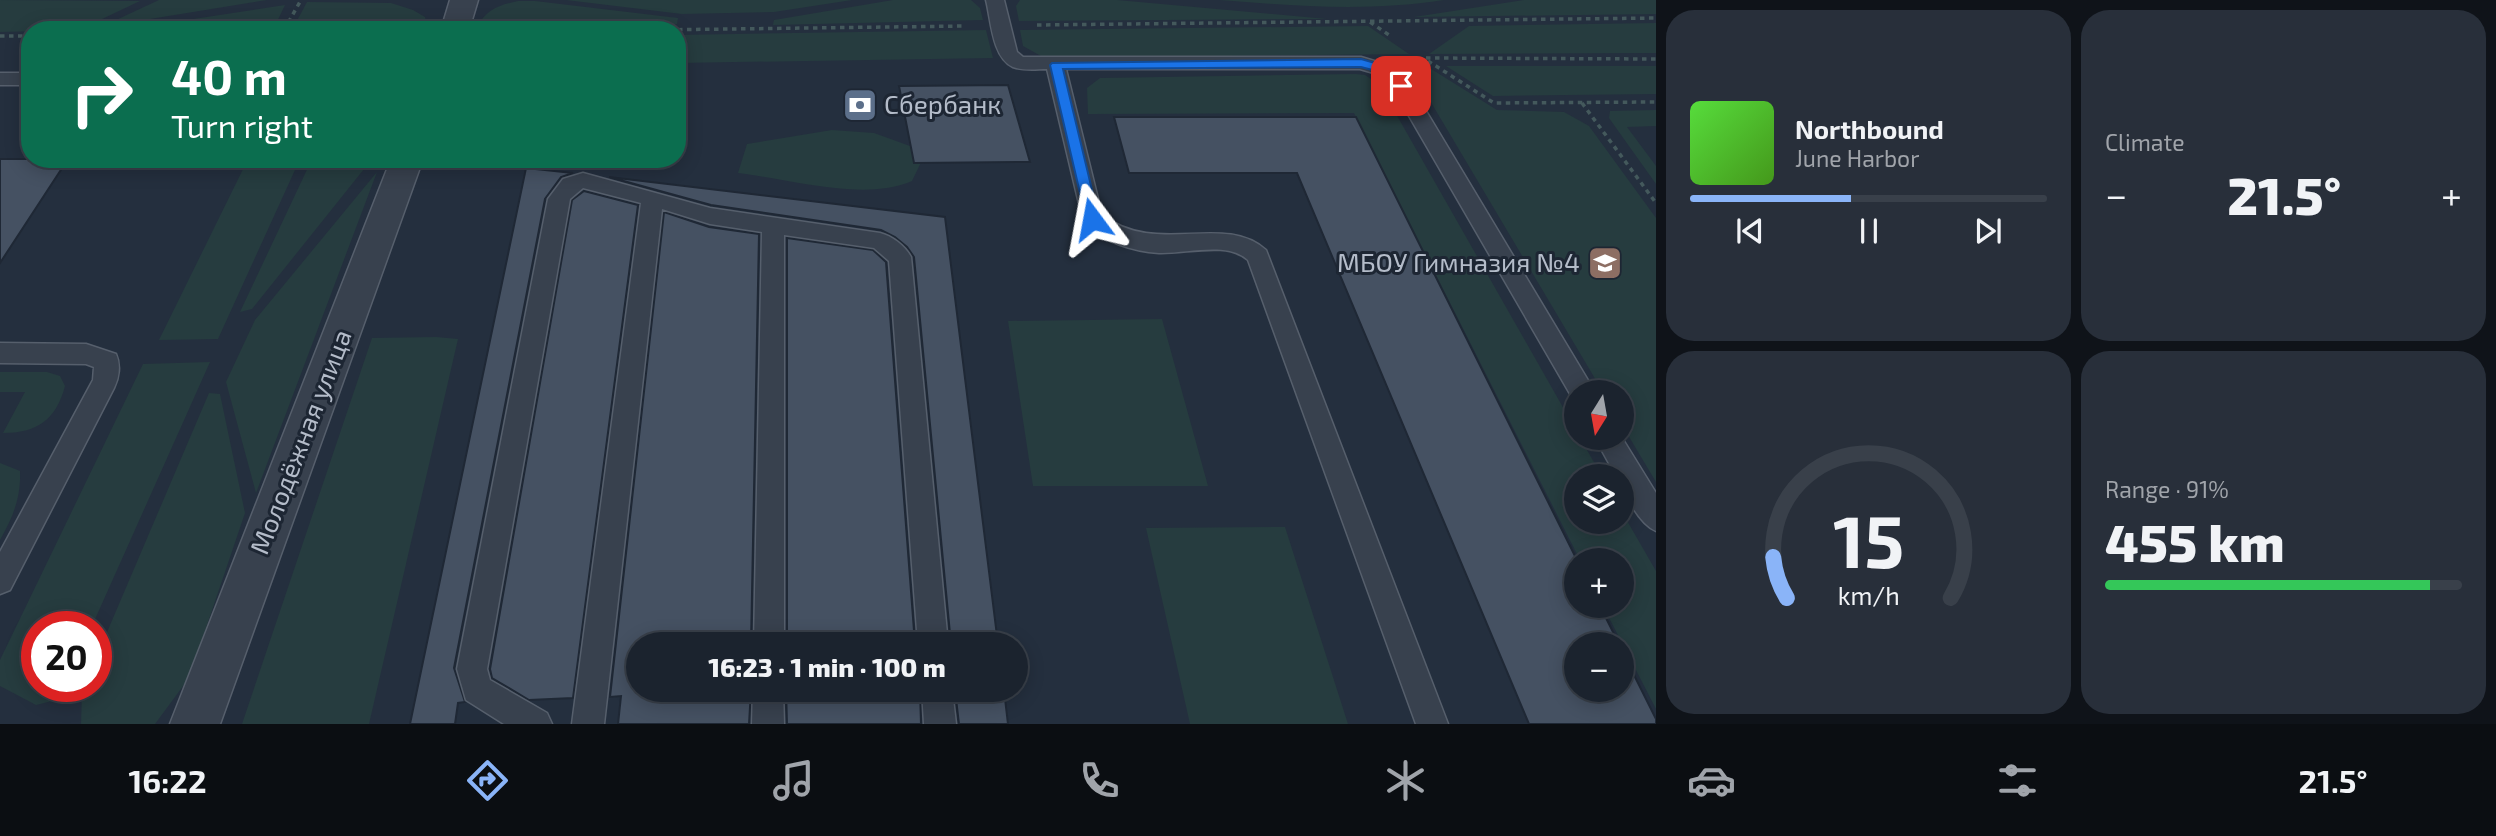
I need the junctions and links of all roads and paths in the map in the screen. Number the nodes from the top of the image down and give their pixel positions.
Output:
1 (300, 0) edge
2 (464, 0) edge
3 (995, 0) edge
4 (1656, 18) edge
5 (289, 21) edge
6 (458, 21) edge
7 (1369, 22) junction
8 (1000, 26) junction
9 (686, 30) edge
10 (0, 36) edge
11 (1391, 36) dead end
12 (21, 37) edge
13 (1656, 59) edge
14 (1056, 65) junction
15 (0, 79) edge
16 (21, 79) edge
17 (1581, 102) junction
18 (1656, 102) edge
19 (404, 168) edge
20 (652, 198) junction
21 (1656, 204) edge
22 (773, 224) junction
23 (0, 354) edge
24 (1575, 380) edge
25 (1615, 450) edge
26 (1656, 518) edge
27 (0, 580) edge
28 (769, 632) edge
29 (932, 632) edge
30 (768, 702) edge
31 (938, 702) edge
32 (195, 724) edge
33 (536, 724) edge
34 (588, 724) edge
35 (768, 724) edge
36 (940, 724) edge
37 (1432, 724) edge

1 - 5 path
2 - 6 street
3 - 8 lane
4 - 7 path
7 - 8 path
7 - 11 path
8 - 9 path
8 - 14 lane
10 - 12 path
13 - 17 path
14 - 24 lane
14 - 37 lane
15 - 16 lane
17 - 18 path
17 - 21 path
19 - 32 street, Молодёжная улица
20 - 22 lane
20 - 33 lane
20 - 34 lane
22 - 28 lane
22 - 29 lane
23 - 27 lane
25 - 26 lane
30 - 35 lane
31 - 36 lane

